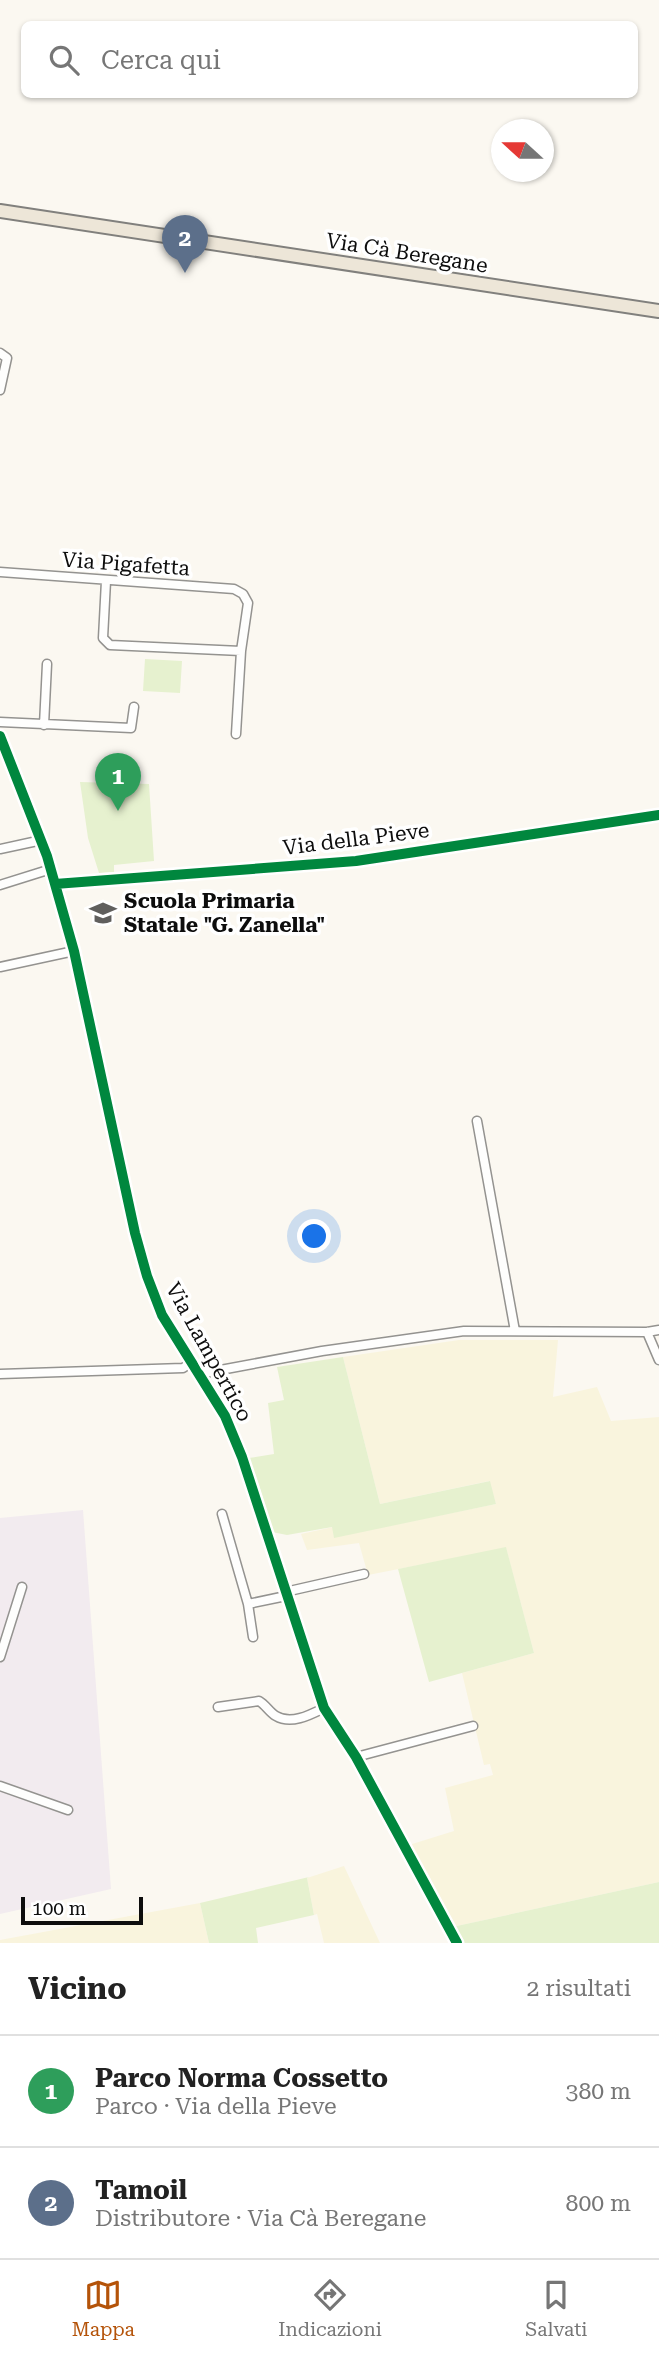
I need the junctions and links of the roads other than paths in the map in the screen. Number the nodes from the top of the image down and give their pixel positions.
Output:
1 (0, 211) edge
2 (659, 311) edge
3 (0, 353) edge
4 (0, 390) edge
5 (0, 572) edge
6 (106, 580) junction
7 (242, 651) junction
8 (47, 664) dead end
9 (134, 707) dead end
10 (0, 722) edge
11 (44, 725) junction
12 (236, 734) dead end
13 (0, 736) edge
14 (659, 815) edge
15 (41, 840) junction
16 (0, 849) edge
17 (51, 869) junction
18 (55, 884) junction
19 (0, 885) edge
20 (74, 951) junction
21 (0, 967) edge
22 (477, 1121) dead end
23 (659, 1329) edge
24 (515, 1331) junction
25 (647, 1332) junction
26 (659, 1360) edge
27 (192, 1362) junction
28 (0, 1374) edge
29 (199, 1374) junction
30 (222, 1514) dead end
31 (364, 1574) dead end
32 (22, 1587) dead end
33 (285, 1594) junction
34 (248, 1604) junction
35 (253, 1637) dead end
36 (0, 1657) edge
37 (218, 1707) dead end
38 (324, 1709) junction
39 (473, 1726) dead end
40 (356, 1758) junction
41 (0, 1786) edge
42 (68, 1810) dead end
43 (457, 1943) edge

1 - 2 main road, Via Cà Beregane
3 - 4 street
5 - 6 street, Via Pigafetta
6 - 7 street, Via Pigafetta
6 - 7 street
7 - 12 street
8 - 11 street
9 - 11 street
10 - 11 street
13 - 15 street, Via Lampertico
14 - 18 street, Via della Pieve
15 - 16 street
15 - 17 street, Via Lampertico
17 - 18 street, Via Lampertico
17 - 19 street
18 - 20 street, Via Lampertico
20 - 21 street
20 - 27 street, Via Lampertico
22 - 24 street
23 - 25 street
24 - 25 street
24 - 29 street
25 - 26 street
27 - 28 street
27 - 29 street, Via Lampertico
29 - 33 street, Via Lampertico
30 - 34 street
31 - 33 street
32 - 36 street
33 - 34 street
33 - 38 street, Via Lampertico
34 - 35 street
37 - 38 street
38 - 40 street, Via Lampertico
39 - 40 street
40 - 43 street, Via Lampertico
41 - 42 street

